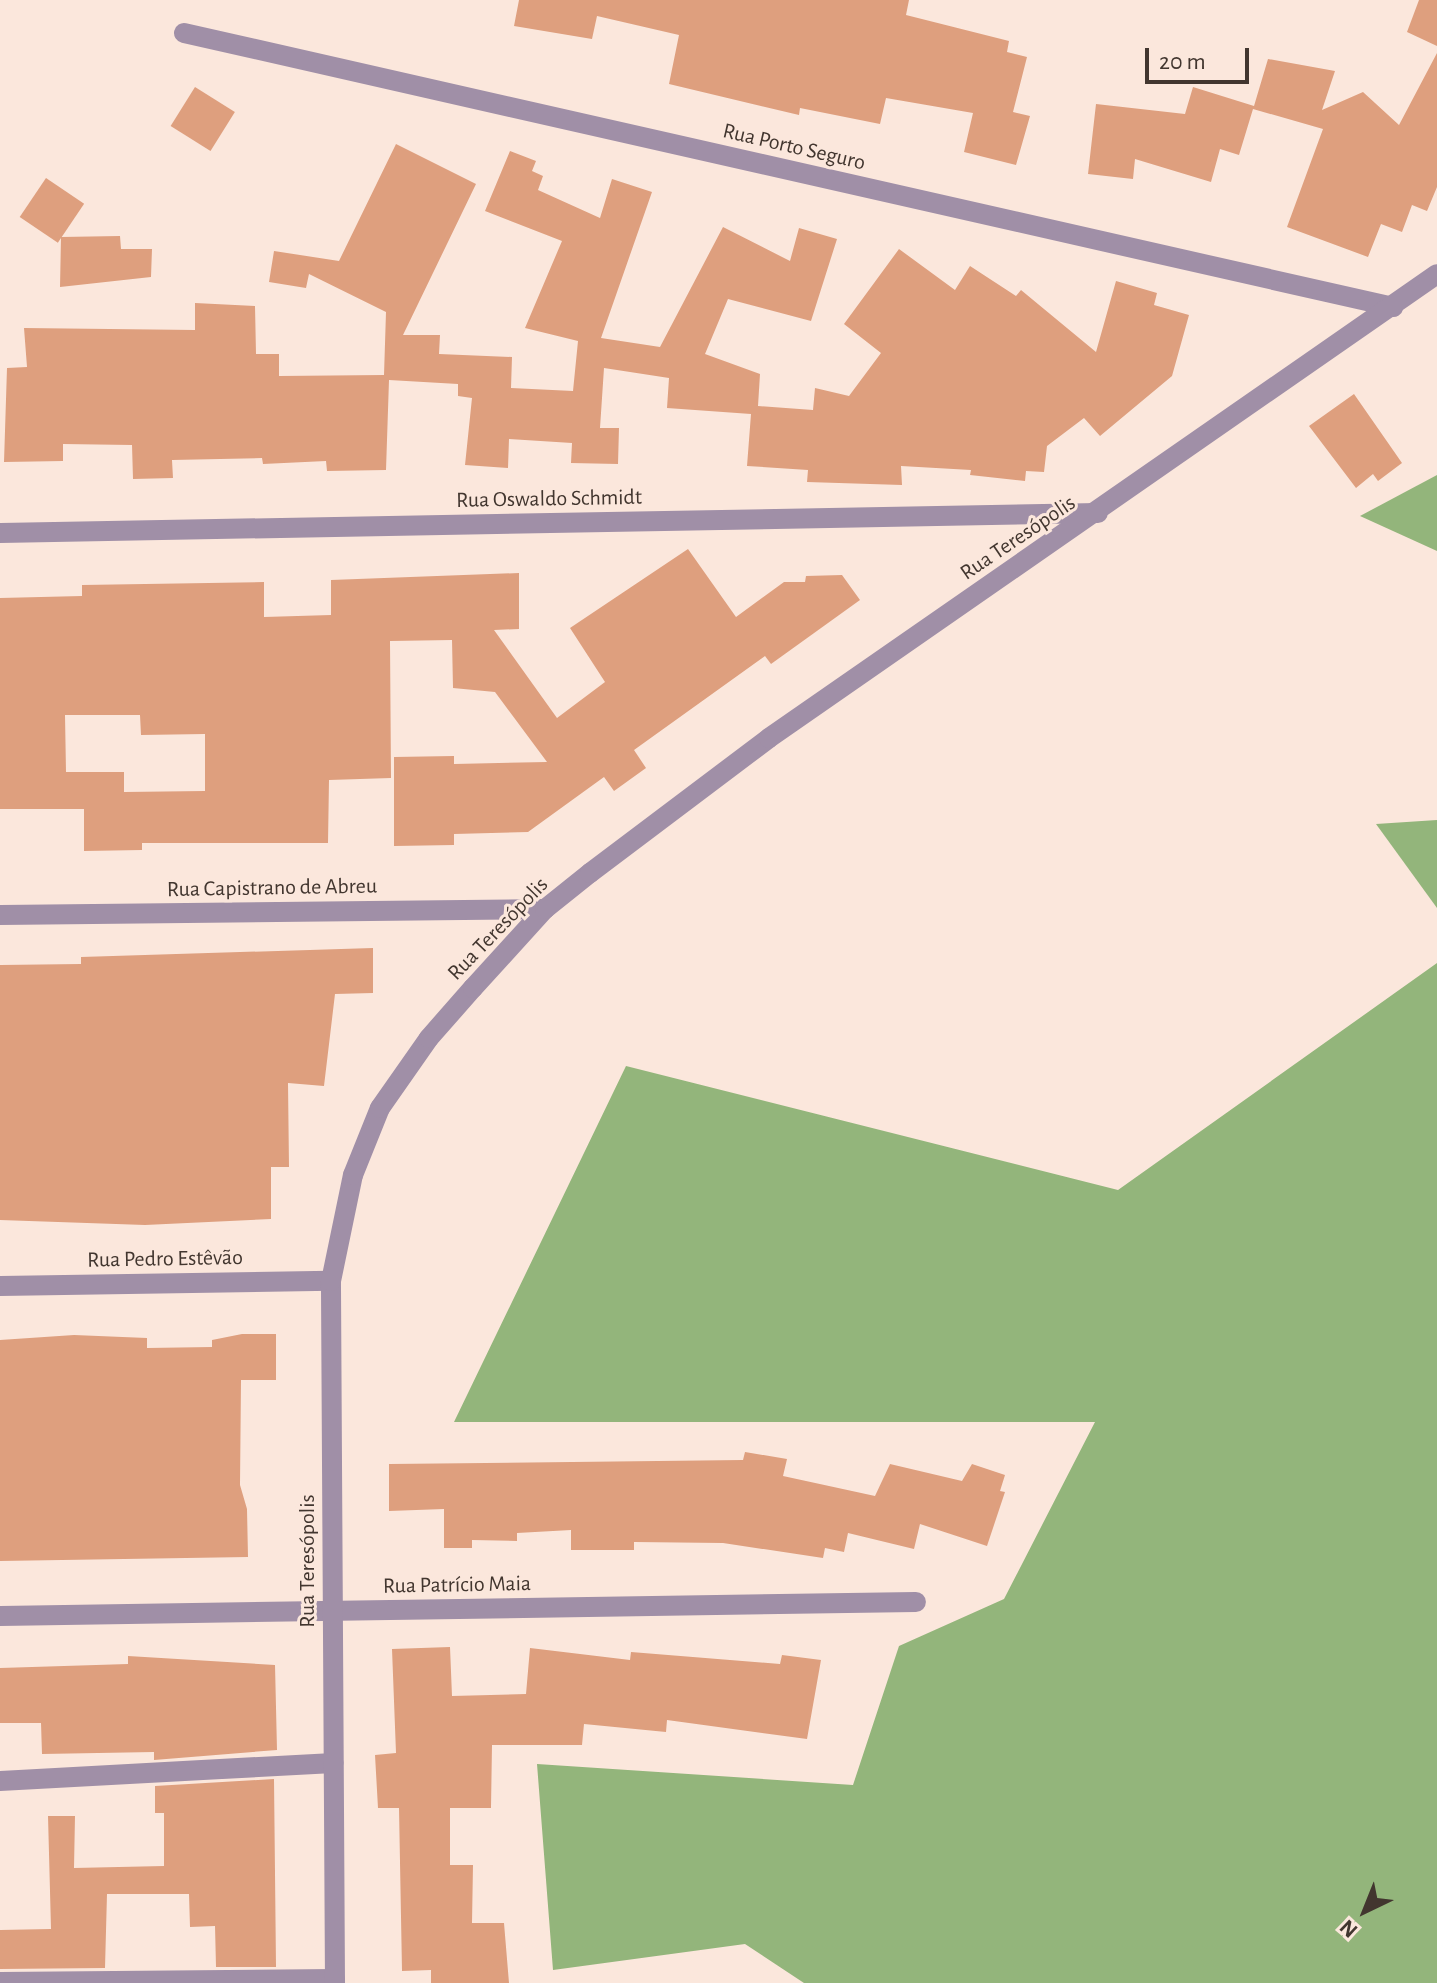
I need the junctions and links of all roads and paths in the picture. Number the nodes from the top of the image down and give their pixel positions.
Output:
1 (184, 33) dead end
2 (1437, 274) edge
3 (1393, 307) junction
4 (1098, 513) junction
5 (0, 533) edge
6 (545, 909) junction
7 (0, 915) edge
8 (331, 1281) junction
9 (0, 1286) edge
10 (916, 1602) dead end
11 (333, 1611) junction
12 (0, 1616) edge
13 (334, 1763) junction
14 (0, 1781) edge
15 (335, 1981) edge
16 (0, 1982) edge

1 - 3 street, Rua Porto Seguro
2 - 3 street, Rua Teresópolis
3 - 4 street, Rua Teresópolis
4 - 5 street, Rua Oswaldo Schmidt
4 - 6 street, Rua Teresópolis
6 - 7 street, Rua Capistrano de Abreu
6 - 8 street, Rua Teresópolis
8 - 9 street, Rua Pedro Estêvão
8 - 11 street, Rua Teresópolis
10 - 11 street, Rua Patrício Maia
11 - 12 street, Rua Patrício Maia
11 - 13 street, Rua Teresópolis
13 - 14 street
13 - 15 street, Rua Teresópolis
15 - 16 street

